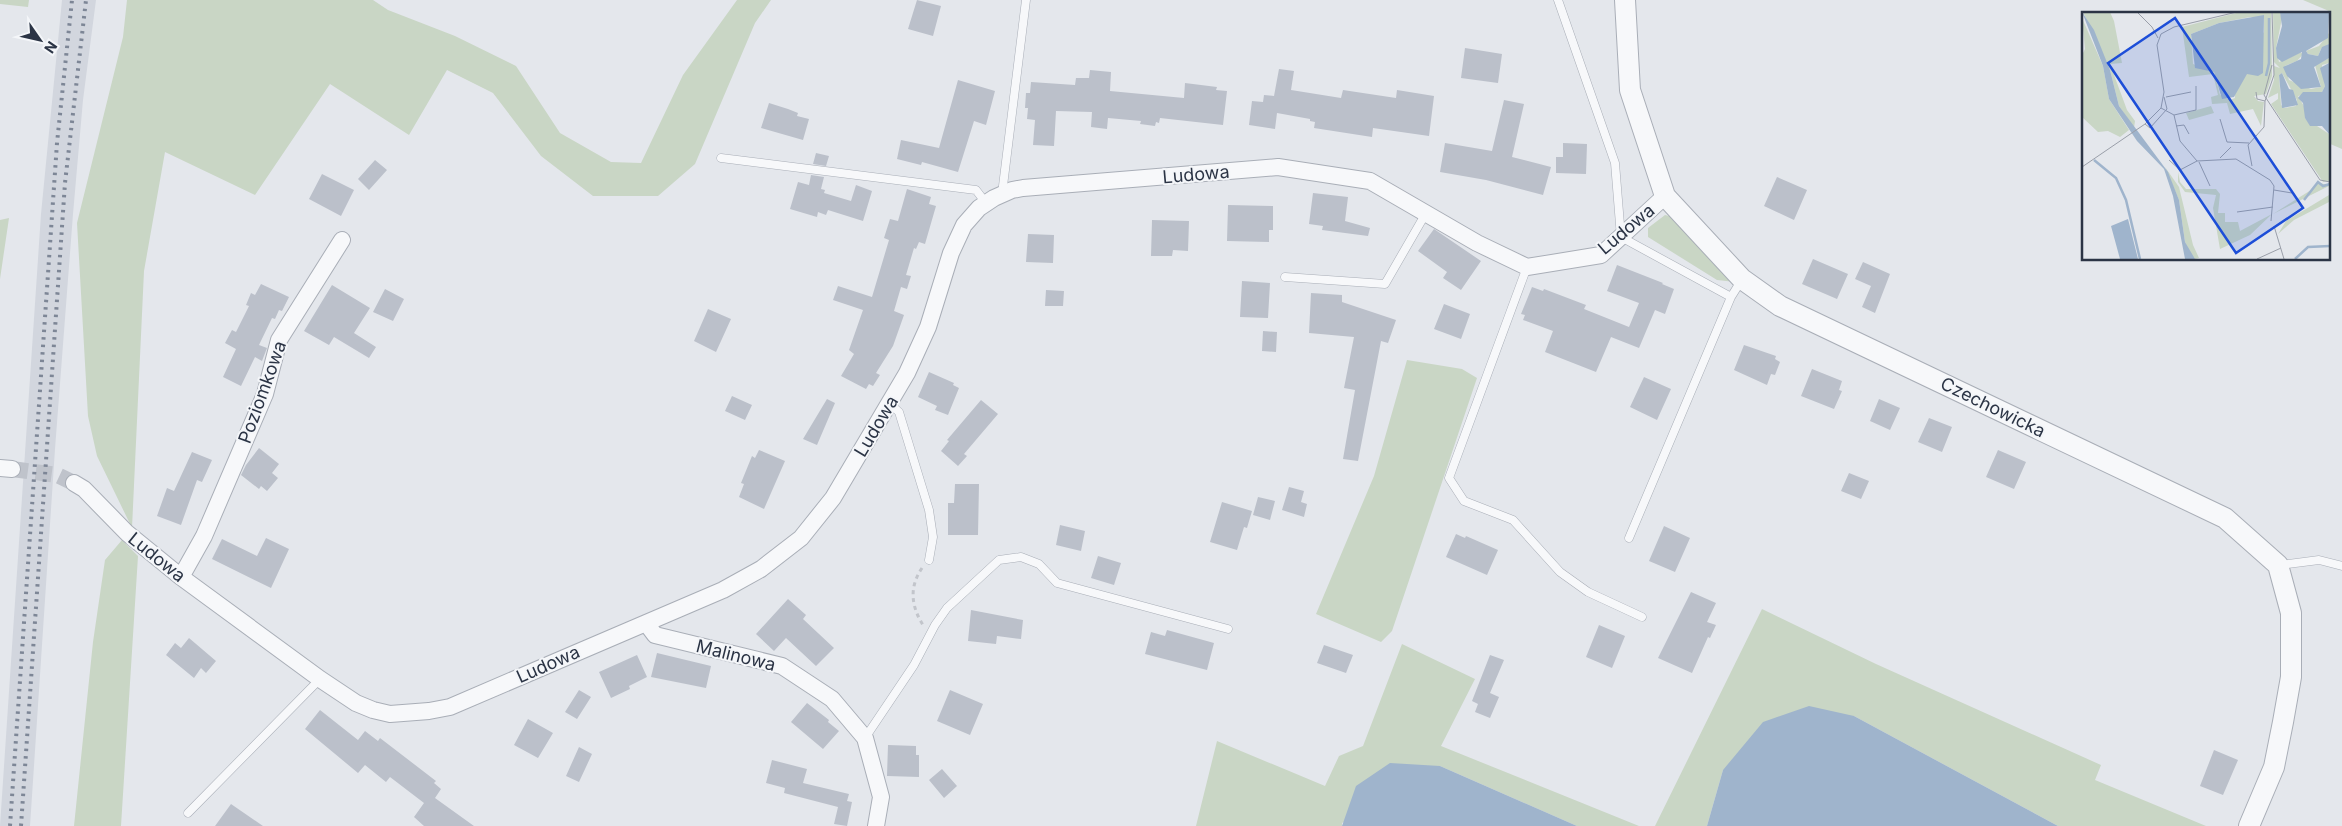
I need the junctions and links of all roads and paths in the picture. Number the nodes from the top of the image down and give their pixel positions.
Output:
1 (1026, 0) edge
2 (1558, 0) edge
3 (1625, 0) edge
4 (721, 158) dead end
5 (1002, 194) junction
6 (1665, 196) junction
7 (986, 203) junction
8 (1426, 213) junction
9 (1621, 237) junction
10 (342, 240) dead end
11 (1527, 267) junction
12 (1285, 277) dead end
13 (1742, 279) junction
14 (1731, 297) junction
15 (890, 404) junction
16 (74, 483) tunnel mouth
17 (1629, 538) dead end
18 (929, 560) joint
19 (2278, 565) junction
20 (2342, 566) edge
21 (182, 577) junction
22 (1642, 616) dead end
23 (646, 623) junction
24 (1228, 629) dead end
25 (930, 634) junction
26 (320, 679) junction
27 (865, 738) junction
28 (188, 813) dead end
29 (876, 826) edge
30 (2249, 826) edge

1 - 5 lane
2 - 9 lane
3 - 6 street, Czechowicka
4 - 7 lane
5 - 7 street, Ludowa
5 - 8 street, Ludowa
6 - 9 street, Ludowa
6 - 13 street, Czechowicka
7 - 15 street, Ludowa
8 - 11 street, Ludowa
8 - 12 lane
9 - 11 street, Ludowa
9 - 14 lane
10 - 21 street, Poziomkowa
11 - 22 lane
13 - 14 lane
13 - 19 street, Czechowicka
14 - 17 lane
15 - 18 lane
15 - 23 street, Ludowa
16 - 21 street, Ludowa
18 - 25 path
19 - 20 lane
19 - 30 street
21 - 26 street, Ludowa
23 - 26 street, Ludowa
23 - 27 street, Malinowa
24 - 25 lane
25 - 27 lane
26 - 28 lane
27 - 29 street, Malinowa

